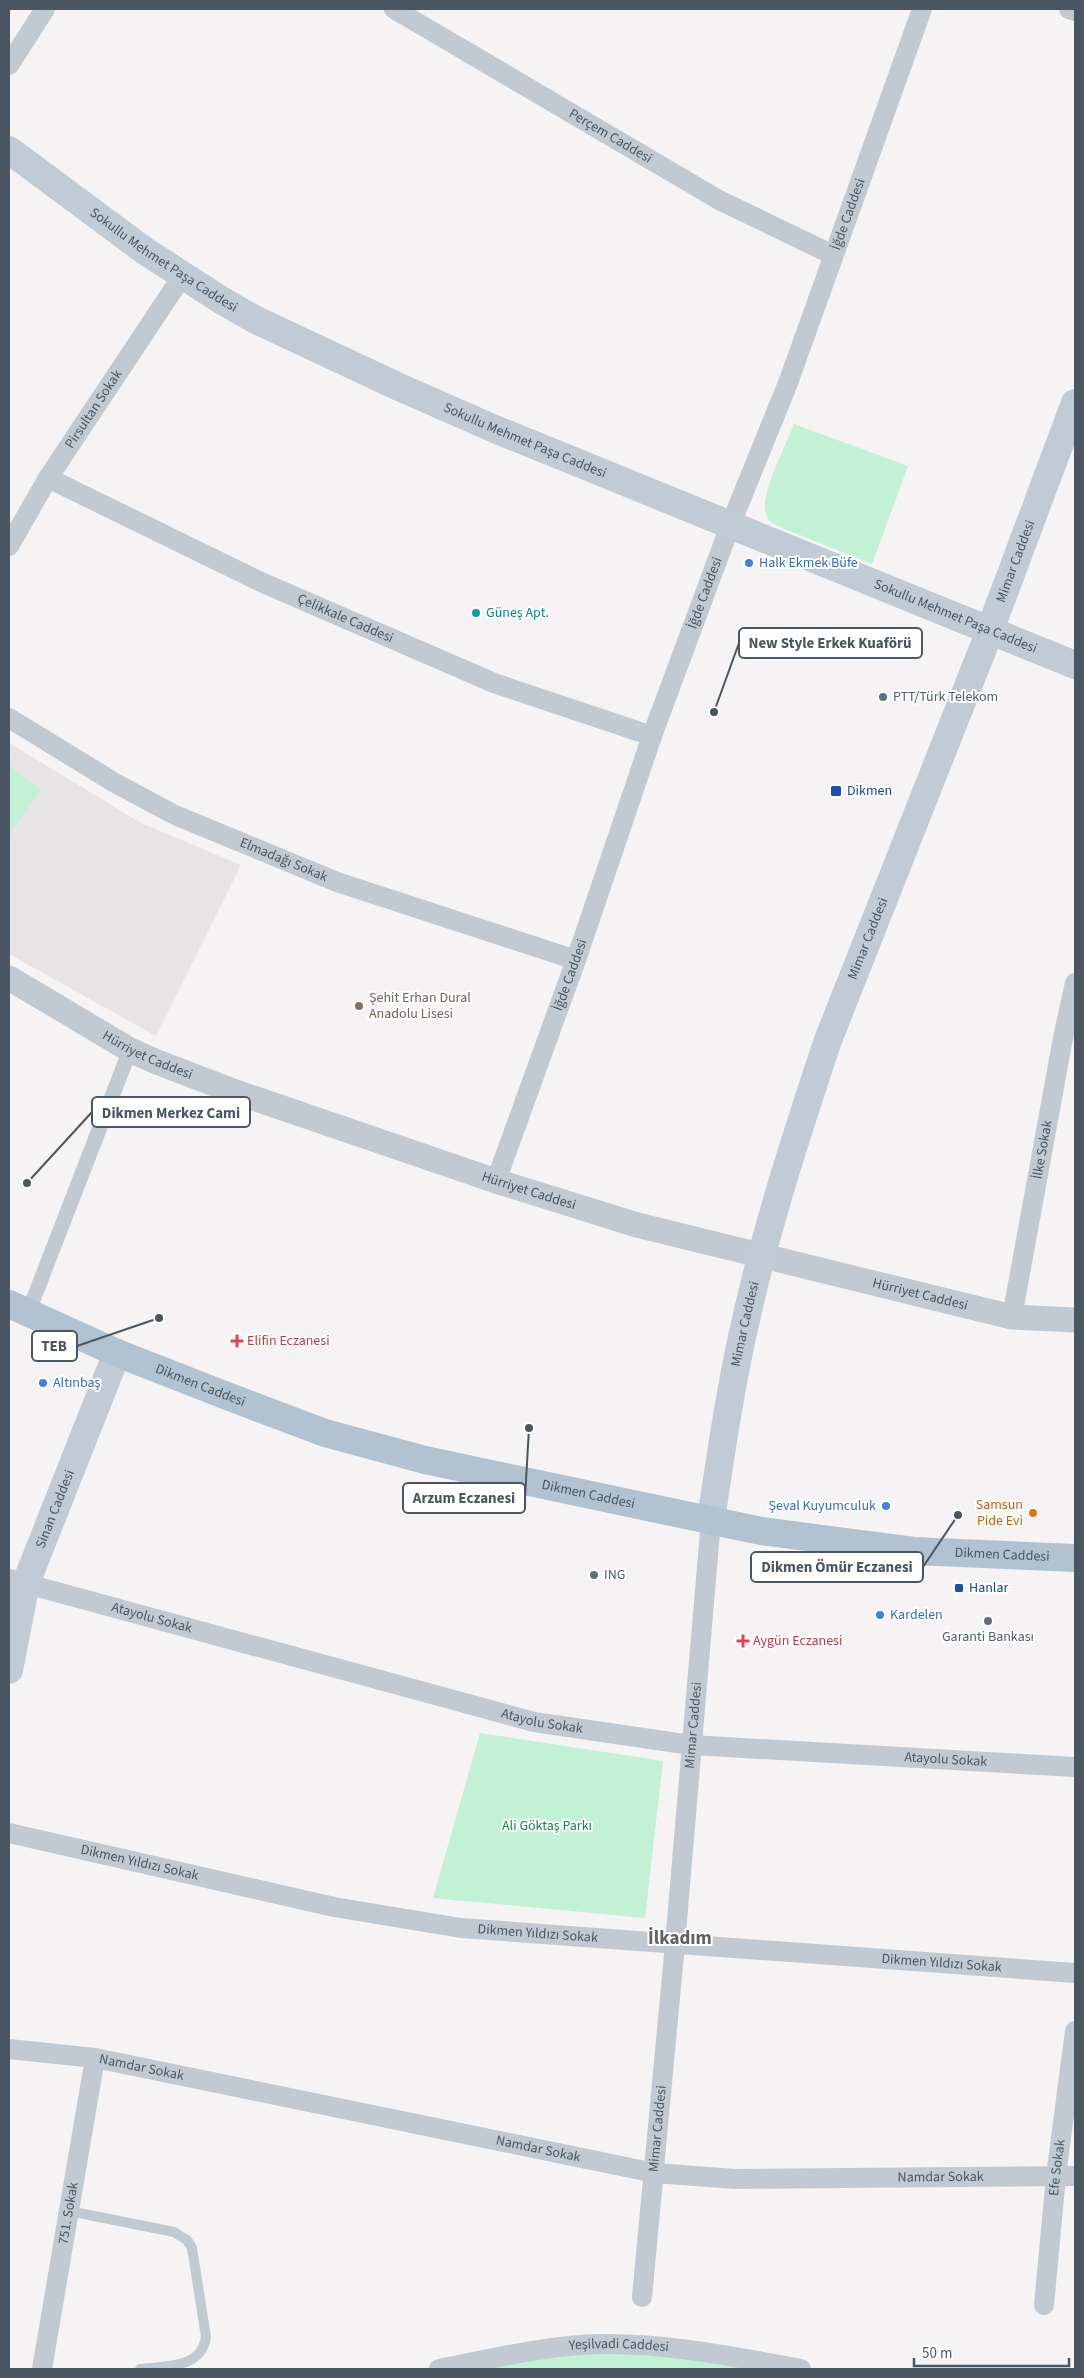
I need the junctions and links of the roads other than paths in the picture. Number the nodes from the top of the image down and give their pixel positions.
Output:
1 (45, 9) edge
2 (394, 9) edge
3 (922, 9) edge
4 (1069, 9) edge
5 (1075, 11) edge
6 (9, 65) edge
7 (9, 150) edge
8 (833, 255) junction
9 (184, 275) junction
10 (1075, 403) edge
11 (48, 478) junction
12 (730, 526) junction
13 (9, 546) edge
14 (990, 629) junction
15 (1075, 665) edge
16 (9, 718) edge
17 (652, 736) junction
18 (576, 960) junction
19 (9, 978) edge
20 (1075, 983) edge
21 (1069, 1038) edge
22 (130, 1050) junction
23 (496, 1181) junction
24 (762, 1254) junction
25 (18, 1308) edge
26 (1012, 1317) junction
27 (1075, 1320) edge
28 (116, 1353) junction
29 (711, 1520) junction
30 (1075, 1558) edge
31 (17, 1581) edge
32 (9, 1670) edge
33 (691, 1745) junction
34 (1075, 1767) edge
35 (9, 1833) edge
36 (675, 1944) junction
37 (1075, 1973) edge
38 (1075, 2031) edge
39 (9, 2049) edge
40 (95, 2058) junction
41 (655, 2173) junction
42 (1066, 2176) edge
43 (69, 2211) junction
44 (642, 2297) dead end
45 (1044, 2305) dead end
46 (42, 2369) edge
47 (140, 2369) edge
48 (439, 2369) edge
49 (801, 2369) edge

1 - 6 street
2 - 8 street, Perçem Caddesi
3 - 8 street, İğde Caddesi
4 - 5 street
7 - 9 main road, Sokullu Mehmet Paşa Caddesi
8 - 12 street, İğde Caddesi
9 - 11 street, Pirsultan Sokak
9 - 12 main road, Sokullu Mehmet Paşa Caddesi
10 - 14 main road, Mimar Caddesi
11 - 13 street, Pirsultan Sokak
11 - 17 street, Çelikkale Caddesi
12 - 14 main road, Sokullu Mehmet Paşa Caddesi
12 - 17 street, İğde Caddesi
14 - 15 main road, Sokullu Mehmet Paşa Caddesi
14 - 24 main road, Mimar Caddesi
16 - 18 street, Elmadağı Sokak
17 - 18 street, İğde Caddesi
18 - 23 street, İğde Caddesi
19 - 22 street, Hürriyet Caddesi
20 - 21 street, İlke Sokak
21 - 26 street, İlke Sokak
22 - 23 street, Hürriyet Caddesi
22 - 25 street
23 - 24 street, Hürriyet Caddesi
24 - 26 street, Hürriyet Caddesi
24 - 29 main road, Mimar Caddesi
25 - 28 main road, Dikmen Caddesi
26 - 27 street, Hürriyet Caddesi
28 - 29 main road, Dikmen Caddesi
28 - 31 main road, Sinan Caddesi
29 - 30 main road, Dikmen Caddesi
29 - 33 street, Mimar Caddesi
31 - 32 main road, Sinan Caddesi
31 - 33 street, Atayolu Sokak
33 - 34 street, Atayolu Sokak
33 - 36 street, Mimar Caddesi
35 - 36 street, Dikmen Yıldızı Sokak
36 - 37 street, Dikmen Yıldızı Sokak
36 - 41 street, Mimar Caddesi
38 - 42 street, Efe Sokak
39 - 40 street, Namdar Sokak
40 - 41 street, Namdar Sokak
40 - 43 street, 751. Sokak
41 - 42 street, Namdar Sokak
41 - 44 street, Mimar Caddesi
42 - 45 street, Efe Sokak
43 - 46 street, 751. Sokak
43 - 47 lane
48 - 49 street, Yeşilvadi Caddesi

